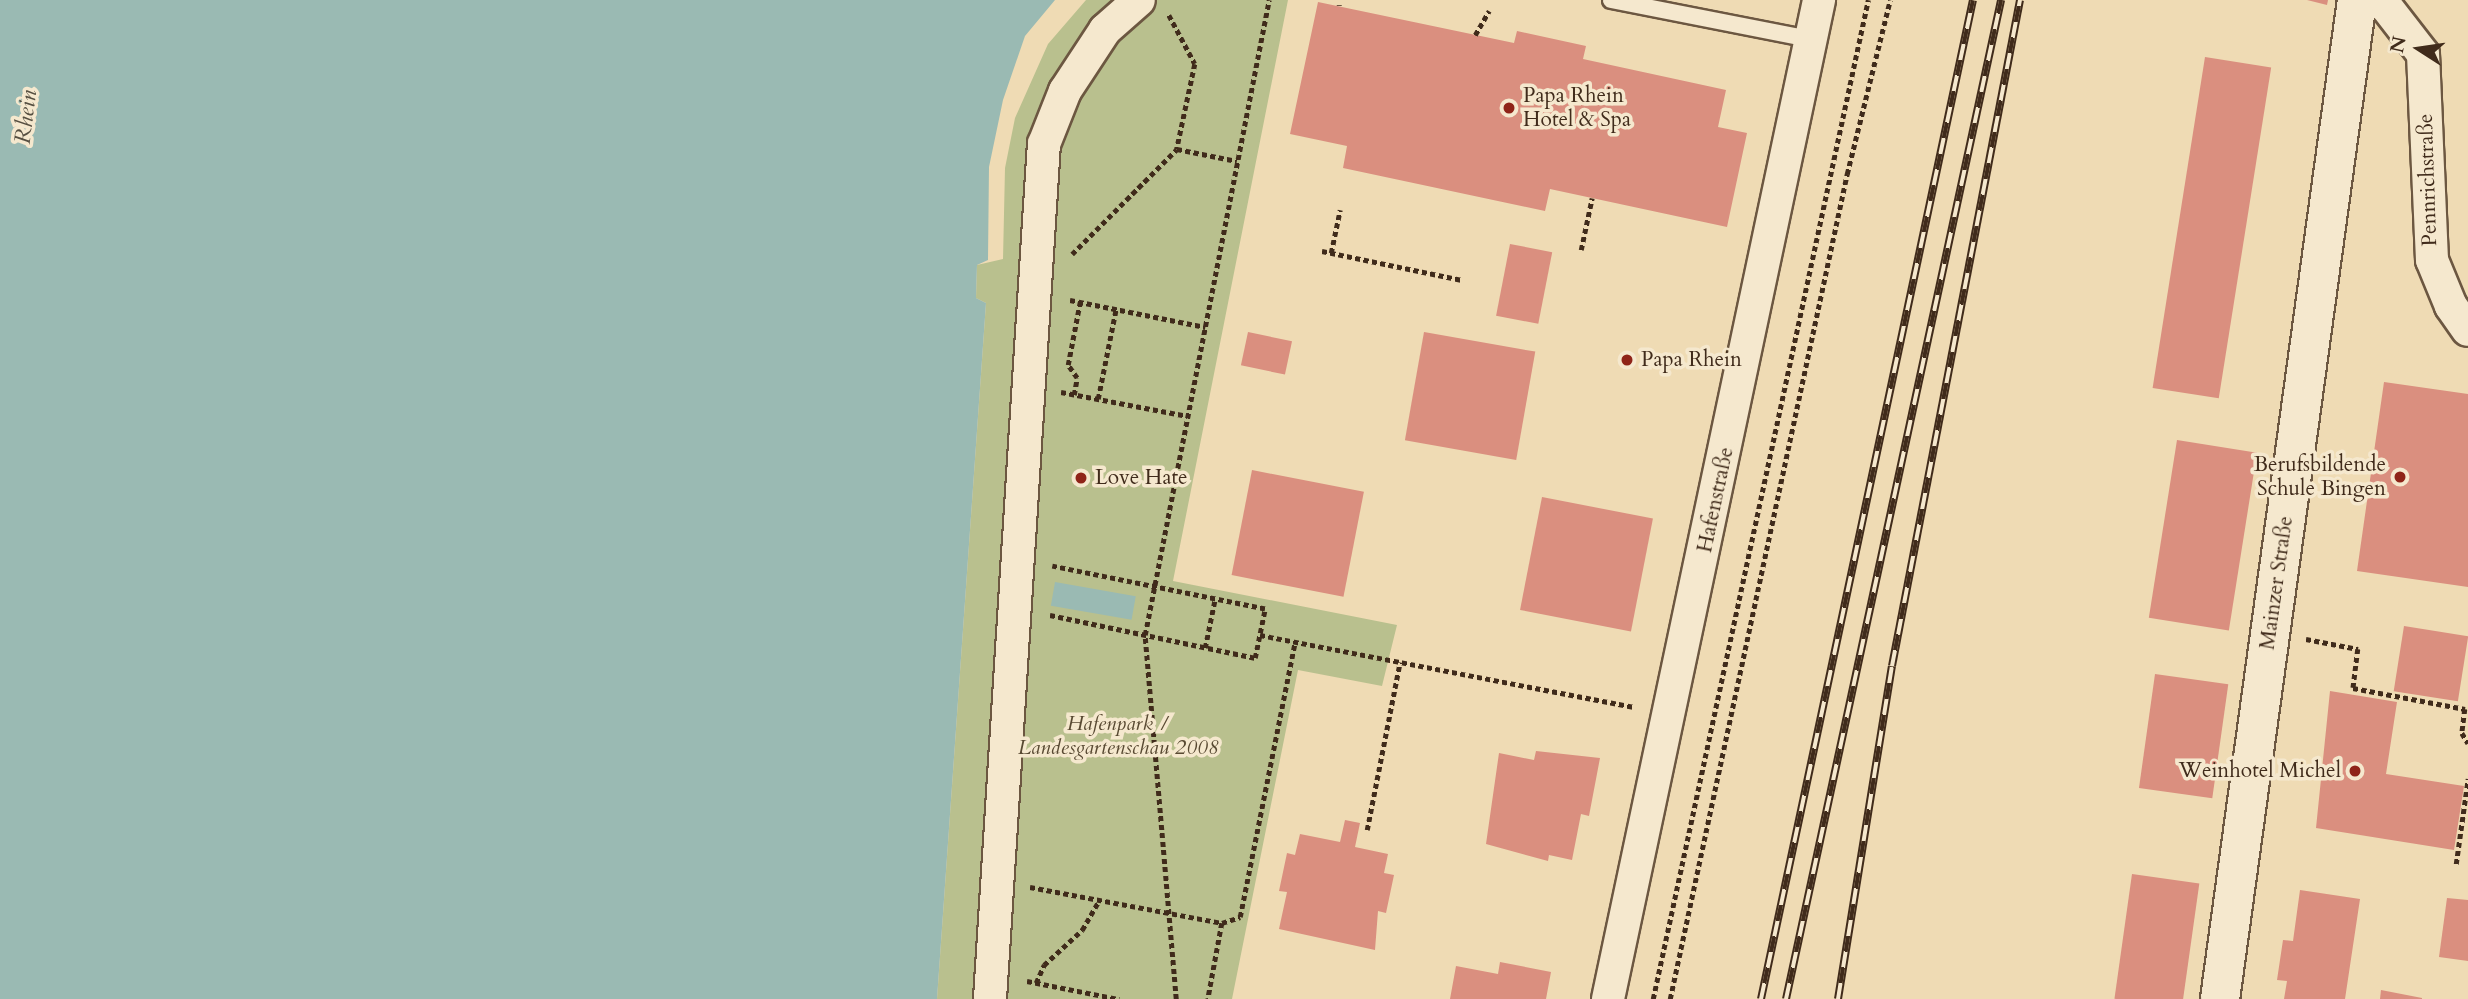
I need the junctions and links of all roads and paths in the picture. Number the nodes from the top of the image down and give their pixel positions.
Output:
1 (1269, 0) edge
2 (1611, 0) edge
3 (1819, 0) edge
4 (1868, 0) edge
5 (1890, 0) edge
6 (2357, 0) edge
7 (2373, 0) edge
8 (1153, 5) edge
9 (1489, 10) dead end
10 (1475, 35) dead end
11 (1810, 39) junction
12 (1177, 149) junction
13 (1237, 161) junction
14 (1592, 198) dead end
15 (1340, 210) dead end
16 (1581, 250) dead end
17 (1322, 251) dead end
18 (1331, 253) junction
19 (1462, 280) dead end
20 (1033, 293) junction
21 (1080, 302) junction
22 (1116, 309) junction
23 (1205, 327) junction
24 (2468, 330) edge
25 (1027, 386) junction
26 (1074, 395) junction
27 (1098, 399) junction
28 (1188, 416) junction
29 (1017, 559) junction
30 (1155, 586) junction
31 (1215, 599) junction
32 (1015, 608) junction
33 (1145, 635) junction
34 (1260, 635) junction
35 (1295, 642) junction
36 (2331, 644) dead end
37 (1205, 648) junction
38 (1401, 662) junction
39 (1671, 714) junction
40 (1713, 722) junction
41 (2468, 743) edge
42 (2468, 779) edge
43 (1367, 830) dead end
44 (2456, 864) dead end
45 (998, 881) junction
46 (1099, 901) junction
47 (1168, 914) junction
48 (1222, 923) junction
49 (1036, 983) junction
50 (991, 987) edge
51 (1119, 999) edge
52 (1176, 999) edge
53 (1209, 999) edge
54 (1608, 999) edge
55 (1653, 999) edge
56 (1670, 999) edge
57 (2220, 999) edge

1 - 13 path
2 - 11 lane
3 - 11 street, Hafenstraße
4 - 40 path
5 - 56 path
6 - 57 main road, Mainzer Straße
7 - 24 street, Pennrichstraße
8 - 12 path
8 - 20 street
9 - 10 path
11 - 39 street, Hafenstraße
12 - 13 path
12 - 20 path
13 - 23 path
14 - 16 path
15 - 18 path
17 - 18 path
18 - 19 path
20 - 21 path
20 - 25 street
21 - 22 path
21 - 26 path
22 - 23 path
22 - 27 path
23 - 28 path
25 - 26 path
25 - 29 street
26 - 27 path
27 - 28 path
28 - 30 path
29 - 30 path
29 - 32 street
30 - 31 path
30 - 33 path
31 - 34 path
31 - 37 path
32 - 33 path
32 - 45 street
33 - 37 path
33 - 47 path
34 - 35 path
34 - 37 path
35 - 38 path
35 - 48 path
36 - 41 path
38 - 39 path
38 - 43 path
39 - 40 path
39 - 54 street, Hafenstraße
40 - 55 path
42 - 44 path
45 - 46 path
45 - 50 street
46 - 47 path
46 - 49 path
47 - 48 path
47 - 52 path
48 - 53 path
49 - 50 path
49 - 51 path

